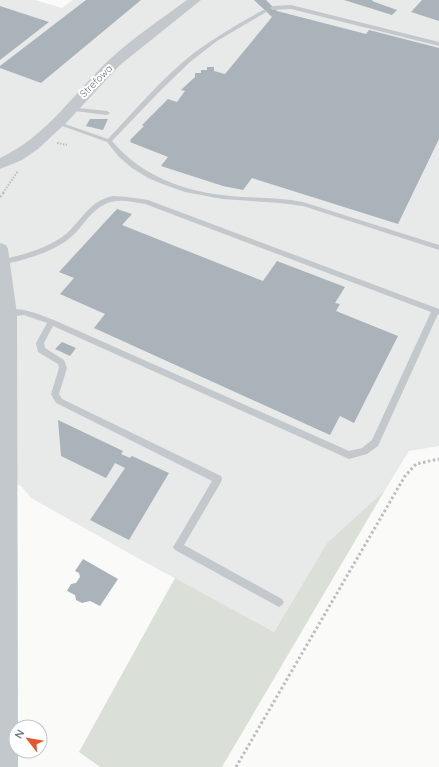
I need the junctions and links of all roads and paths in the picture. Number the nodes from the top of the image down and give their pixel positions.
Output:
1 (195, 0) edge
2 (273, 8) dead end
3 (265, 11) dead end
4 (439, 44) edge
5 (69, 109) junction
6 (107, 113) dead end
7 (57, 124) junction
8 (109, 141) junction
9 (0, 164) edge
10 (20, 167) dead end
11 (0, 197) edge
12 (439, 248) edge
13 (1, 258) edge
14 (437, 311) edge
15 (8, 314) junction
16 (51, 322) junction
17 (4, 421) edge
18 (439, 459) edge
19 (279, 602) dead end
20 (5, 767) edge
21 (236, 767) edge

1 - 5 street, Strefowa
2 - 4 lane
3 - 8 lane
5 - 6 lane
5 - 7 street, Strefowa
7 - 8 lane
7 - 9 street, Strefowa
8 - 12 lane
10 - 11 path
13 - 14 lane
13 - 15 street
14 - 16 lane
15 - 16 lane
15 - 17 street
16 - 19 lane
17 - 20 street
18 - 21 path

